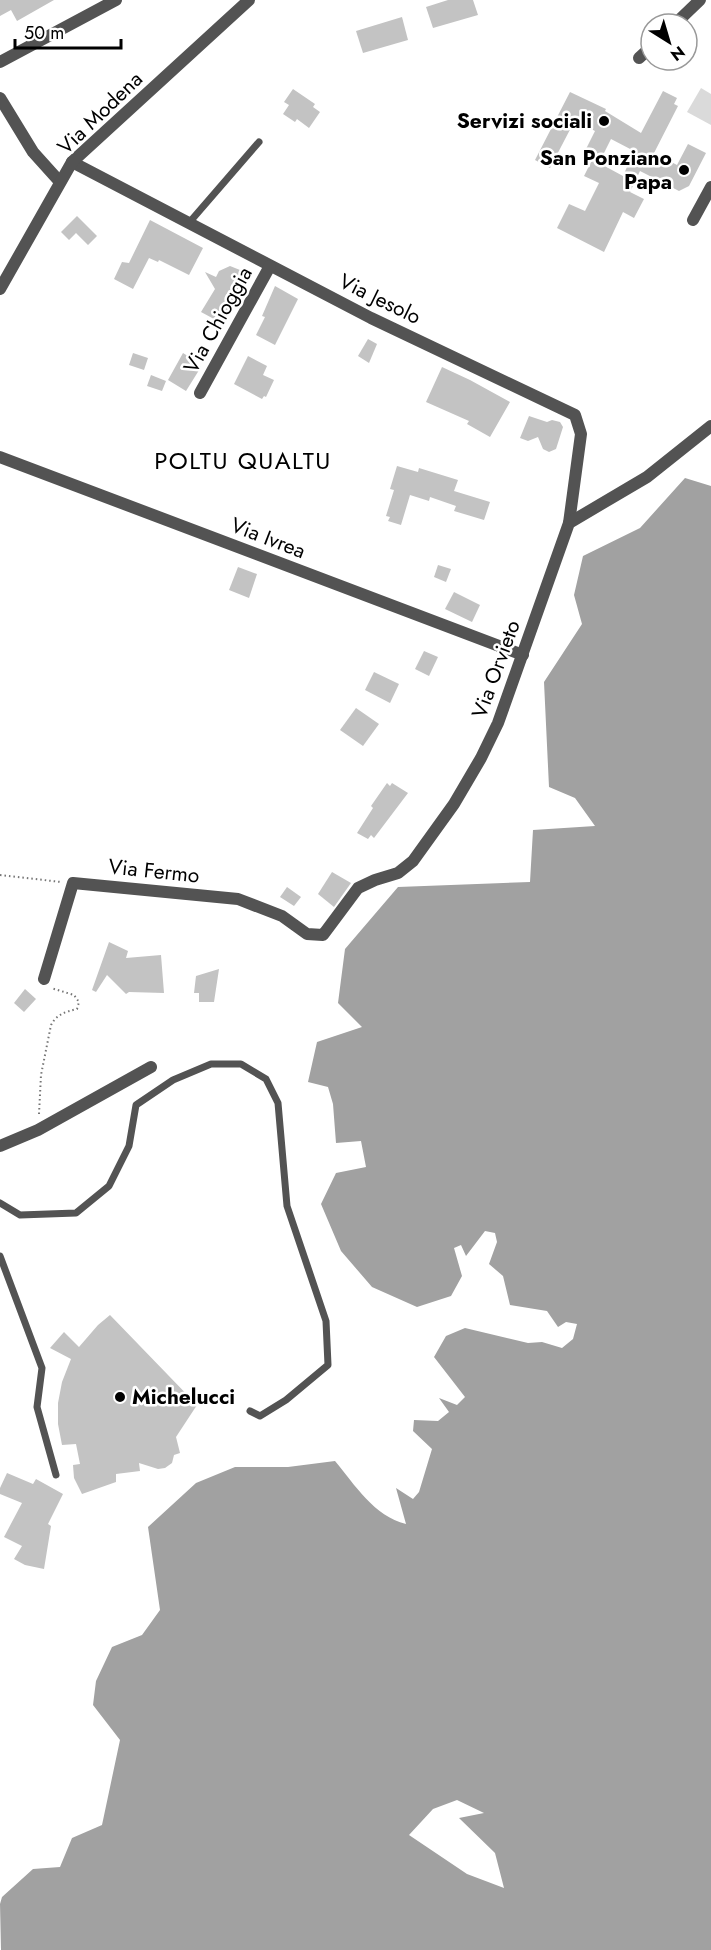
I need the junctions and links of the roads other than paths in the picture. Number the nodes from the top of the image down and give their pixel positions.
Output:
1 (116, 0) edge
2 (249, 0) edge
3 (700, 0) edge
4 (688, 12) edge
5 (0, 62) edge
6 (0, 98) edge
7 (259, 142) dead end
8 (72, 162) junction
9 (60, 182) junction
10 (711, 187) edge
11 (693, 220) dead end
12 (188, 224) junction
13 (270, 266) junction
14 (0, 289) edge
15 (200, 393) dead end
16 (711, 426) edge
17 (0, 457) edge
18 (569, 523) junction
19 (523, 655) junction
20 (323, 935) joint
21 (44, 979) road end
22 (151, 1067) dead end
23 (0, 1146) edge
24 (0, 1203) edge
25 (0, 1256) edge
26 (250, 1411) dead end
27 (56, 1475) dead end

1 - 5 street
2 - 8 street, Via Modena
3 - 4 street
6 - 9 street, Via Modena
7 - 12 lane
8 - 9 street, Via Modena
8 - 12 street, Via Jesolo
9 - 14 street, Via Modena
10 - 11 street
12 - 13 street, Via Jesolo
13 - 15 street, Via Chioggia
13 - 18 street, Via Jesolo
16 - 18 street
17 - 19 street, Via Ivrea
18 - 19 street, Via Orvieto
19 - 20 street, Via Orvieto
20 - 21 street, Via Fermo
22 - 23 street
24 - 26 lane
25 - 27 lane

